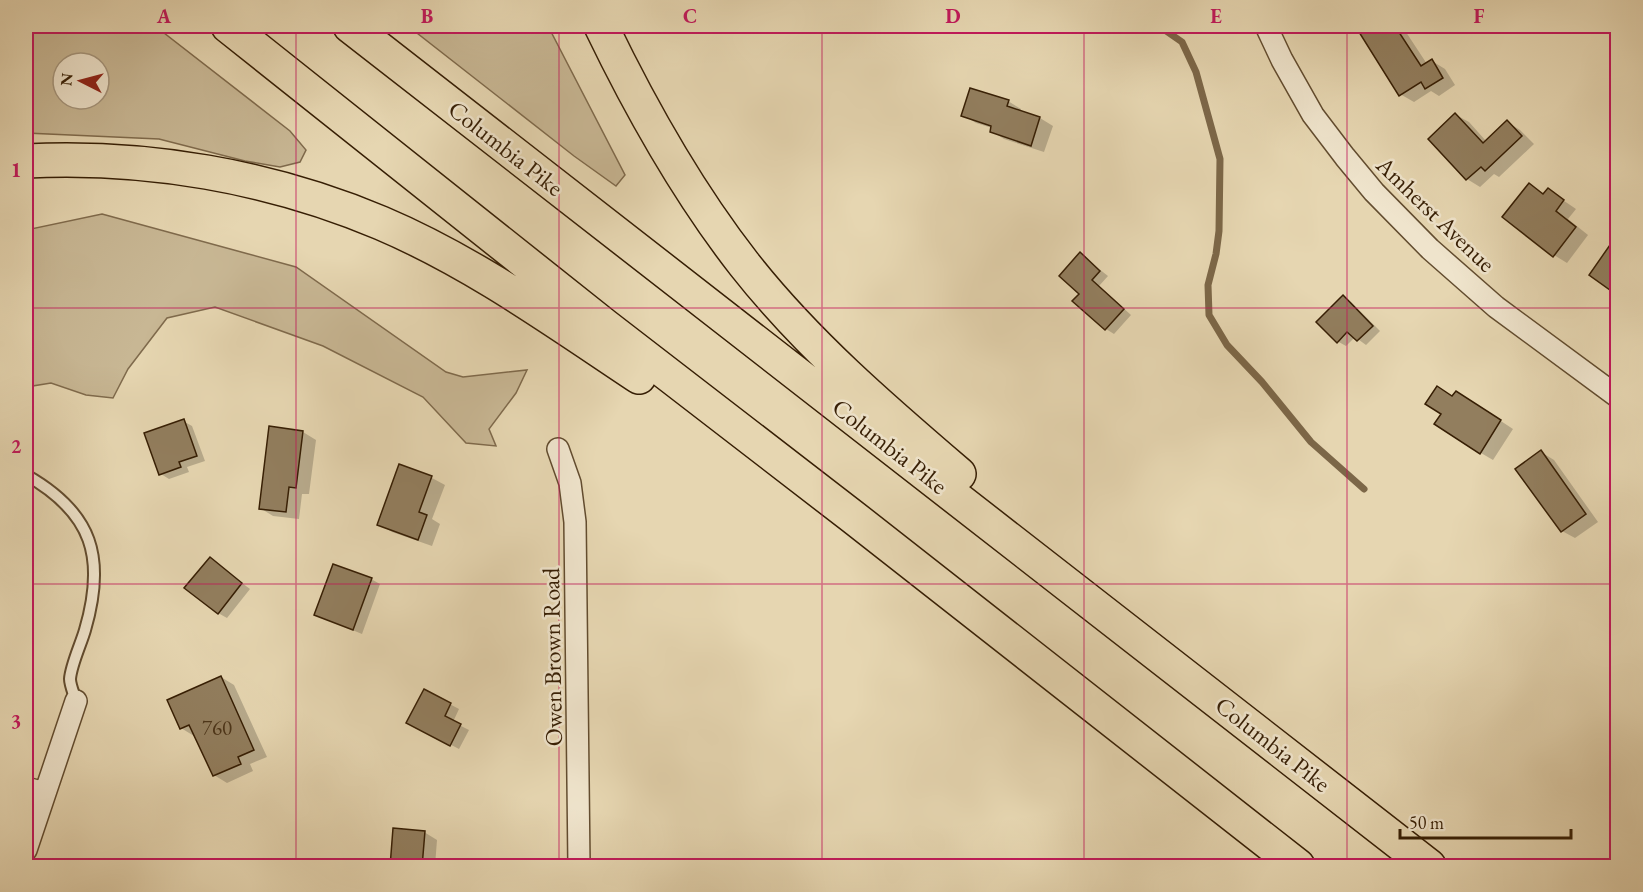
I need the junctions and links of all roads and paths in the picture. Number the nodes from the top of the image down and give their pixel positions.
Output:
1 (228, 26) edge
2 (350, 26) edge
3 (601, 26) edge
4 (1266, 26) edge
5 (26, 161) edge
6 (1617, 397) edge
7 (558, 449) dead end
8 (26, 475) edge
9 (853, 517) junction
10 (76, 701) joint
11 (1260, 734) junction
12 (35, 790) edge
13 (26, 850) edge
14 (579, 867) edge
15 (1298, 867) edge
16 (1429, 867) edge

1 - 9 highway
2 - 11 highway, Columbia Pike
3 - 11 highway
4 - 6 street, Amherst Avenue
5 - 9 highway
7 - 14 street, Owen Brown Road
8 - 10 lane
9 - 15 highway
10 - 12 street
11 - 16 highway, Columbia Pike
12 - 13 street

